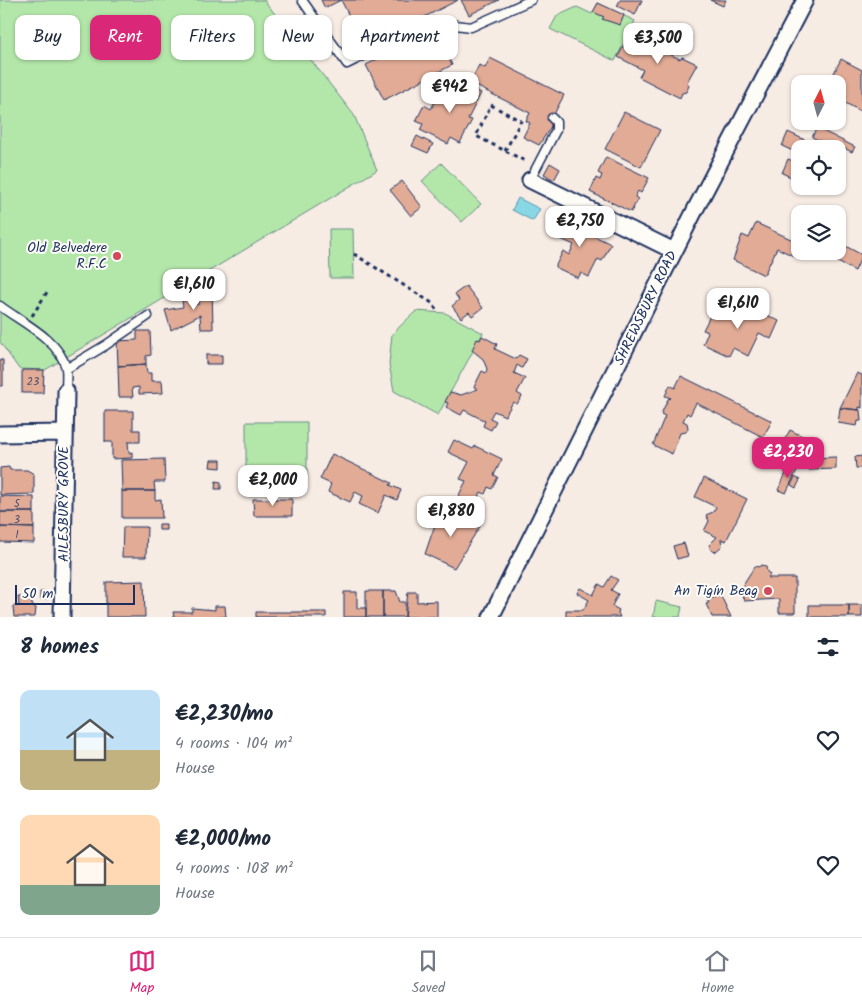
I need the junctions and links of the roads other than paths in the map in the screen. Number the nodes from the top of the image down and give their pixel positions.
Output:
1 (302, 0) edge
2 (531, 0) edge
3 (805, 0) edge
4 (552, 118) dead end
5 (533, 173) joint
6 (674, 251) junction
7 (0, 306) edge
8 (148, 316) dead end
9 (66, 369) junction
10 (66, 391) joint
11 (64, 433) junction
12 (0, 434) edge
13 (62, 617) edge
14 (491, 617) edge

1 - 2 lane
3 - 6 street, SHREWSBURY ROAD
4 - 5 lane
5 - 6 street
6 - 14 street, SHREWSBURY ROAD
7 - 9 lane
8 - 9 lane
9 - 10 lane
10 - 11 street, AILESBURY GROVE
11 - 12 street
11 - 13 street, AILESBURY GROVE

